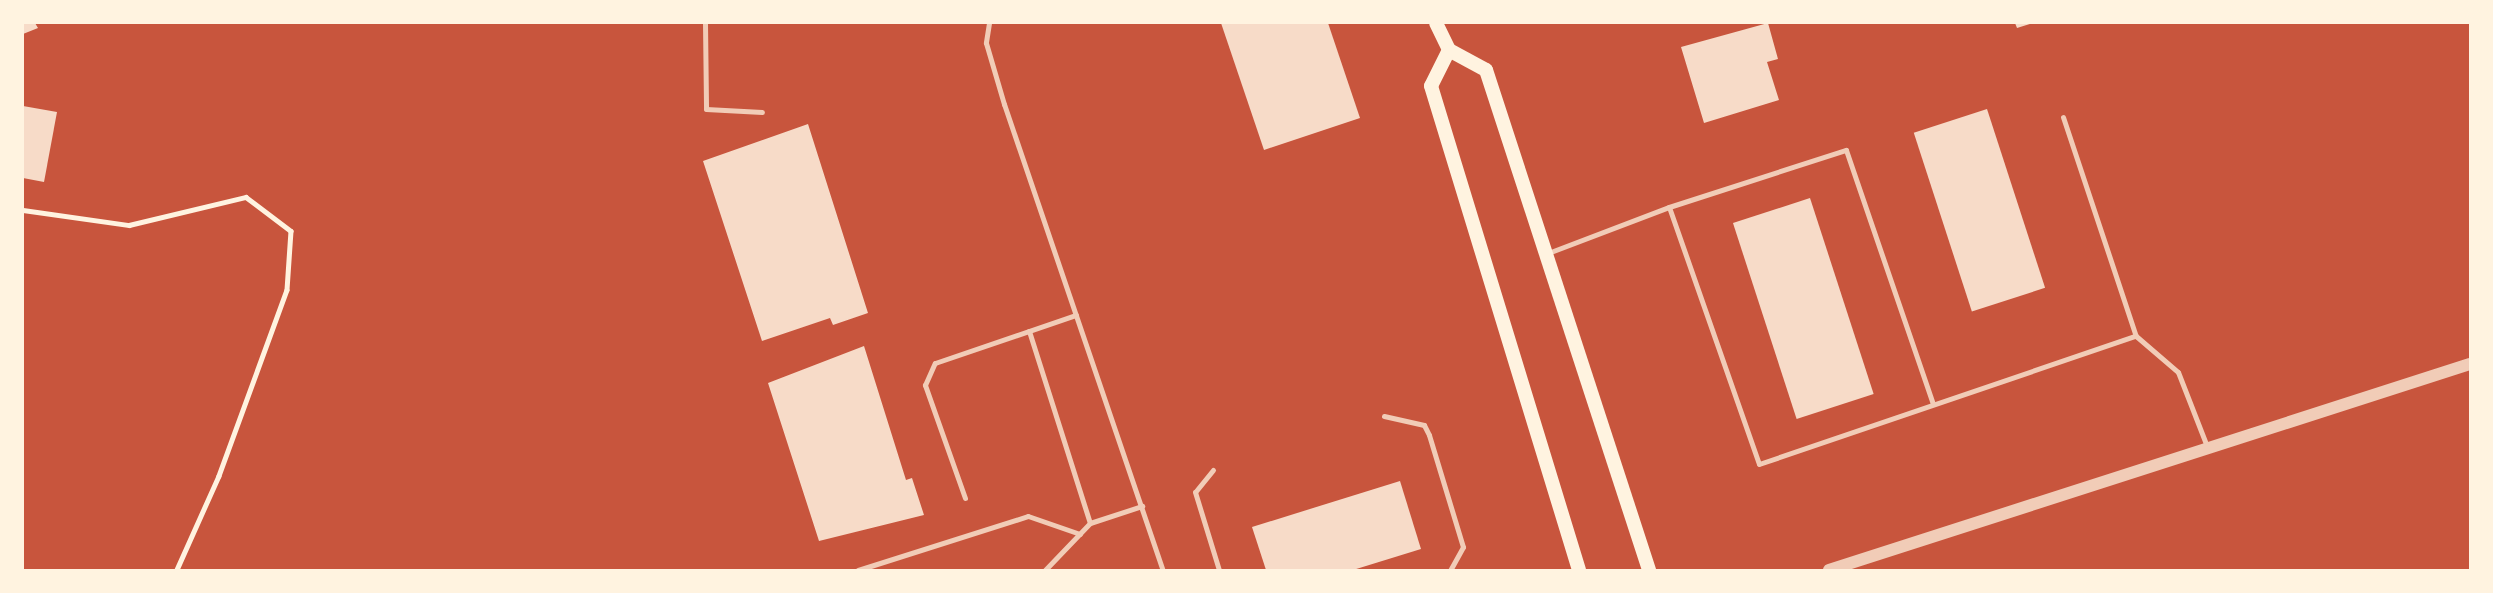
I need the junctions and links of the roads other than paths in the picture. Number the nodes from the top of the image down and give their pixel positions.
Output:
1 (705, 23) edge
2 (989, 23) edge
3 (1436, 23) edge
4 (1449, 50) junction
5 (762, 111) dead end
6 (2063, 117) dead end
7 (1669, 207) junction
8 (1548, 253) junction
9 (1076, 315) junction
10 (1029, 331) junction
11 (2136, 336) junction
12 (2470, 364) edge
13 (1933, 404) junction
14 (1384, 416) dead end
15 (2208, 449) junction
16 (1213, 470) dead end
17 (965, 498) dead end
18 (1142, 506) junction
19 (1090, 523) junction
20 (1080, 534) junction
21 (858, 570) edge
22 (1045, 570) edge
23 (1163, 570) edge
24 (1219, 570) edge
25 (1450, 570) edge
26 (1579, 570) edge
27 (1649, 570) edge
28 (1829, 570) edge

1 - 5 lane
2 - 9 lane
3 - 4 main road
4 - 8 main road
4 - 26 main road
6 - 11 lane
7 - 8 lane
7 - 13 lane
7 - 13 lane
8 - 27 main road
9 - 10 lane
9 - 18 lane
10 - 17 lane
10 - 19 lane
11 - 13 lane
11 - 15 lane
12 - 15 street
14 - 25 lane
15 - 28 street
16 - 24 lane
18 - 19 lane
18 - 23 lane
19 - 20 lane
20 - 21 lane
20 - 22 lane

